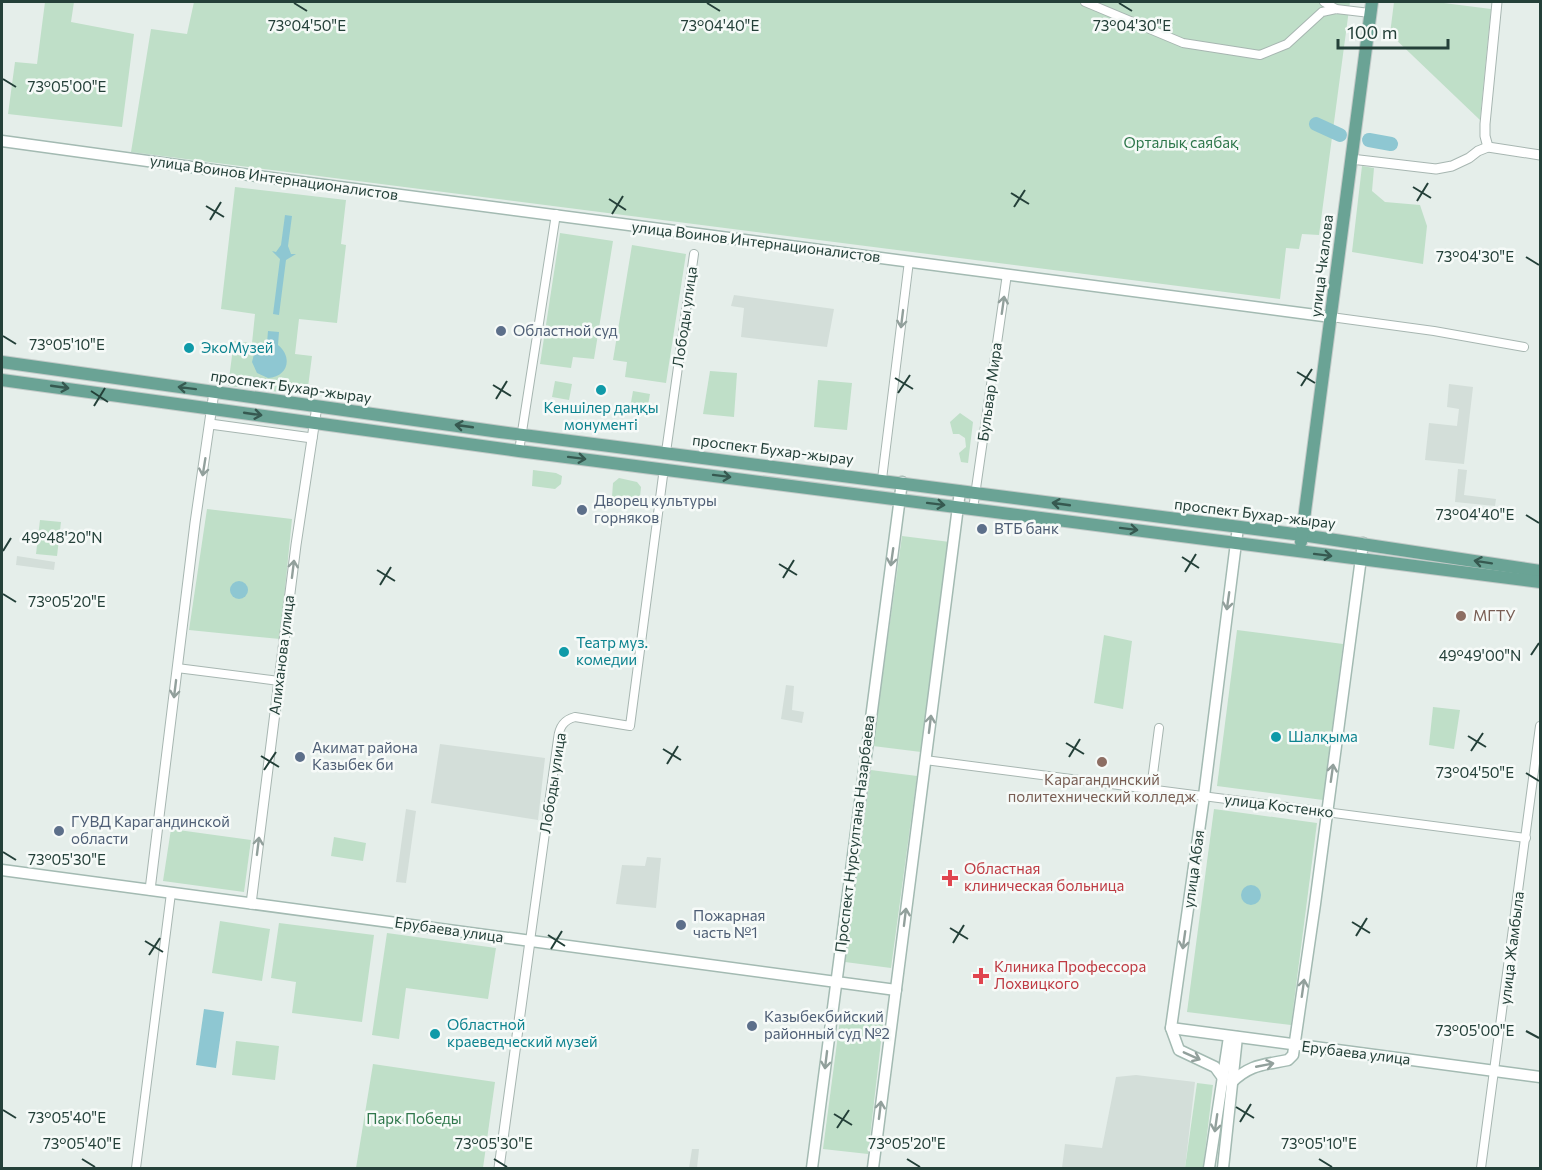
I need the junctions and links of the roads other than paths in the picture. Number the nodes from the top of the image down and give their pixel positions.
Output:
1 (1085, 2) edge
2 (1324, 2) edge
3 (1497, 2) edge
4 (1371, 7) edge
5 (1336, 9) junction
6 (2, 141) edge
7 (1488, 147) junction
8 (1540, 154) edge
9 (1351, 159) junction
10 (556, 214) junction
11 (694, 254) dead end
12 (909, 261) junction
13 (1007, 274) junction
14 (1331, 317) junction
15 (1524, 347) dead end
16 (2, 362) edge
17 (2, 380) edge
18 (214, 392) junction
19 (317, 406) junction
20 (212, 409) junction
21 (315, 423) junction
22 (210, 424) junction
23 (522, 434) junction
24 (312, 438) junction
25 (519, 451) junction
26 (666, 452) junction
27 (664, 468) junction
28 (882, 479) junction
29 (902, 482) junction
30 (960, 491) junction
31 (975, 493) junction
32 (899, 499) junction
33 (958, 507) junction
34 (973, 509) junction
35 (1238, 527) junction
36 (1302, 535) junction
37 (1236, 543) junction
38 (1363, 543) junction
39 (1300, 552) junction
40 (1360, 560) junction
41 (1540, 571) edge
42 (1540, 582) edge
43 (177, 668) junction
44 (279, 681) junction
45 (1540, 726) edge
46 (1160, 728) dead end
47 (925, 760) junction
48 (1151, 789) junction
49 (1204, 796) junction
50 (1326, 812) junction
51 (1526, 838) junction
52 (2, 870) edge
53 (150, 890) junction
54 (171, 893) junction
55 (251, 904) junction
56 (530, 942) junction
57 (836, 981) junction
58 (896, 990) junction
59 (1171, 1028) junction
60 (1233, 1037) junction
61 (1295, 1046) junction
62 (1496, 1071) junction
63 (1540, 1077) edge
64 (1227, 1080) junction
65 (135, 1168) edge
66 (499, 1168) edge
67 (812, 1168) edge
68 (873, 1168) edge
69 (1209, 1168) edge
70 (1223, 1168) edge
71 (1481, 1168) edge

1 - 5 street
2 - 5 street
3 - 7 street
4 - 5 street
4 - 9 main road, улица Чкалова
6 - 10 main road, улица Воинов Интернационалистов
7 - 8 street
7 - 9 street
9 - 14 main road, улица Чкалова
10 - 12 main road, улица Воинов Интернационалистов
10 - 23 street
11 - 26 street, Лободы улица
12 - 13 main road, улица Воинов Интернационалистов
12 -> 28 street
13 - 14 main road, улица Воинов Интернационалистов
31 -> 13 street, Бульвар Мира
14 - 15 street
14 - 36 main road, улица Чкалова
18 -> 16 main road, проспект Бухар-жырау
17 -> 20 main road, проспект Бухар-жырау
18 - 19 main road, проспект Бухар-жырау
18 - 20 street
19 - 21 street, Алиханова улица
23 -> 19 main road, проспект Бухар-жырау
20 -> 21 main road, проспект Бухар-жырау
20 - 22 street
21 - 24 street, Алиханова улица
21 - 25 main road, проспект Бухар-жырау
22 - 24 street
22 -> 43 street
23 - 25 street
23 - 26 main road, проспект Бухар-жырау
44 -> 24 street, Алиханова улица
25 -> 27 main road, проспект Бухар-жырау
26 - 28 main road, проспект Бухар-жырау
27 -> 32 main road, проспект Бухар-жырау
27 - 56 street, Лободы улица
28 - 29 main road, проспект Бухар-жырау
29 - 30 main road, проспект Бухар-жырау
29 - 32 main road, Проспект Нурсултана Назарбаева
30 - 31 main road, проспект Бухар-жырау
30 - 33 main road
31 - 34 street, Бульвар Мира
35 -> 31 main road, проспект Бухар-жырау
32 -> 33 main road, проспект Бухар-жырау
32 -> 57 main road, Проспект Нурсултана Назарбаева
33 - 34 main road, проспект Бухар-жырау
47 -> 33 main road
34 -> 37 main road, проспект Бухар-жырау
35 - 36 main road, проспект Бухар-жырау
35 - 37 main road, улица Абая
36 - 38 main road, проспект Бухар-жырау
36 - 39 main road, улица Чкалова
37 - 39 main road, проспект Бухар-жырау
37 -> 49 main road, улица Абая
38 - 40 main road
41 -> 38 main road, проспект Бухар-жырау
39 -> 40 main road, проспект Бухар-жырау
40 - 42 main road, проспект Бухар-жырау
50 -> 40 main road
43 - 44 street
43 -> 53 street
55 -> 44 street, Алиханова улица
45 - 51 street, улица Жамбыла
46 - 48 street
47 - 48 street, улица Костенко
58 -> 47 main road
48 - 49 street, улица Костенко
49 - 50 street, улица Костенко
49 -> 59 main road, улица Абая
50 - 51 street, улица Костенко
61 -> 50 main road
51 - 62 street, улица Жамбыла
52 - 53 main road, Ерубаева улица
53 - 54 main road, Ерубаева улица
54 - 55 main road, Ерубаева улица
54 - 65 street
55 - 56 main road, Ерубаева улица
56 - 57 main road, Ерубаева улица
56 - 66 street, Лободы улица
57 - 58 main road, Ерубаева улица
57 -> 67 main road, Проспект Нурсултана Назарбаева
68 -> 58 main road
59 - 60 main road, Ерубаева улица
59 -> 64 main road
60 - 61 main road, Ерубаева улица
60 - 64 main road
61 - 62 main road, Ерубаева улица
64 -> 61 main road
62 - 63 main road, Ерубаева улица
62 - 71 street, улица Жамбыла
64 -> 69 main road
64 - 70 main road

